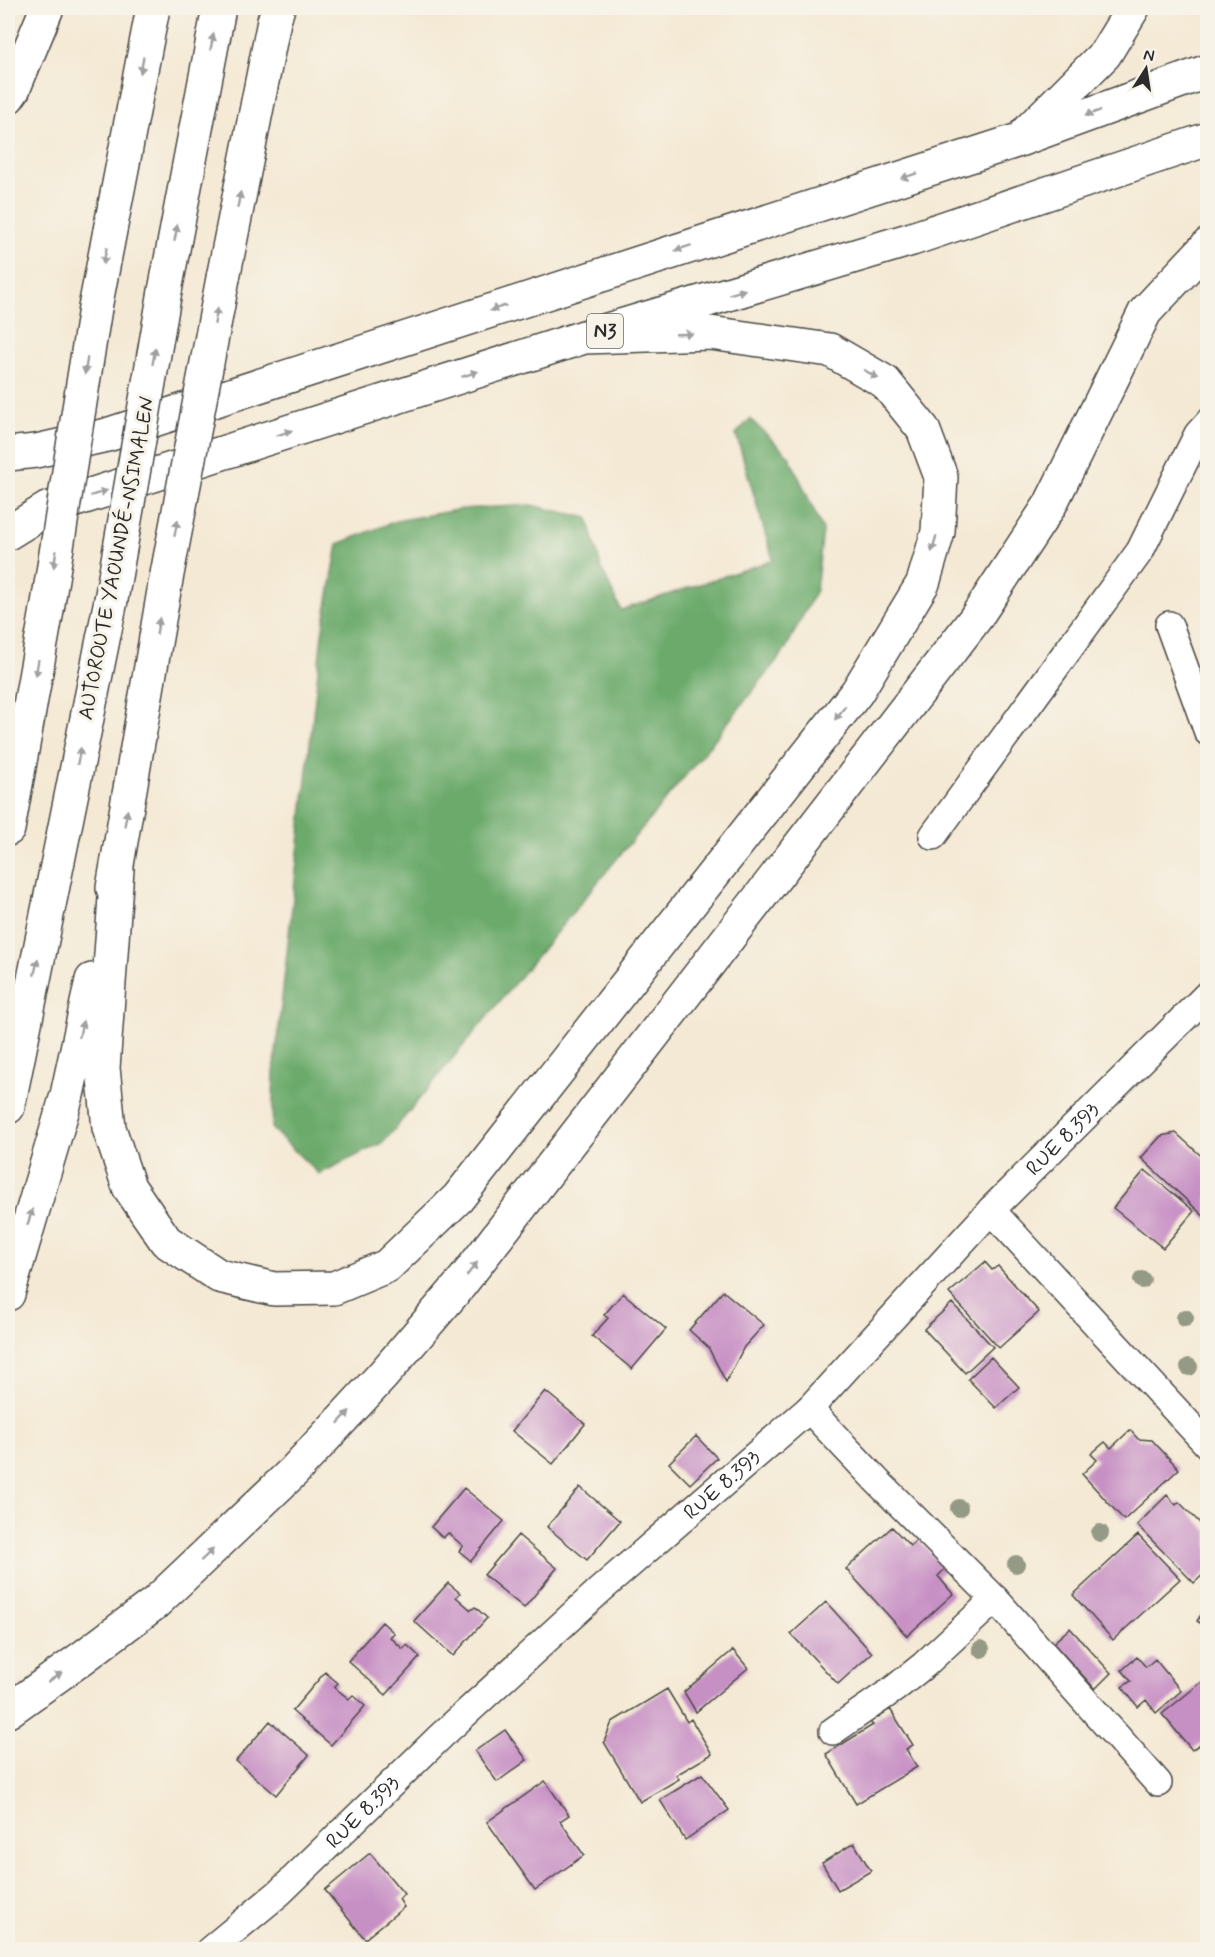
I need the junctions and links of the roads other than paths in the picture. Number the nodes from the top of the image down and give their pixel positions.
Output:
1 (47, 8) edge
2 (153, 8) edge
3 (219, 8) edge
4 (1133, 8) edge
5 (276, 12) edge
6 (1208, 71) edge
7 (9, 98) edge
8 (1208, 139) edge
9 (1019, 140) junction
10 (1208, 245) edge
11 (584, 338) junction
12 (1208, 423) edge
13 (8, 454) edge
14 (8, 533) edge
15 (1169, 625) dead end
16 (1208, 732) edge
17 (8, 829) edge
18 (933, 836) dead end
19 (117, 868) junction
20 (1208, 994) edge
21 (8, 1107) edge
22 (991, 1210) junction
23 (8, 1294) edge
24 (809, 1409) junction
25 (1208, 1446) edge
26 (995, 1599) junction
27 (8, 1711) edge
28 (833, 1731) dead end
29 (1158, 1783) dead end
30 (210, 1950) edge

1 - 7 highway
2 -> 17 highway, bridge
21 -> 3 highway, AUTOROUTE YAOUNDÉ-NSIMALEN, bridge
4 - 9 highway
19 -> 5 highway, bridge
6 -> 9 highway
11 -> 8 highway, N3
9 -> 13 highway
27 -> 10 highway
14 -> 11 highway, N3
11 -> 19 highway
12 - 18 street
15 - 16 street
23 -> 19 highway
20 - 22 street, RUE 8.393
22 - 24 street, RUE 8.393
22 - 25 street
24 - 26 street
24 - 30 street, RUE 8.393
26 - 28 street
26 - 29 street

